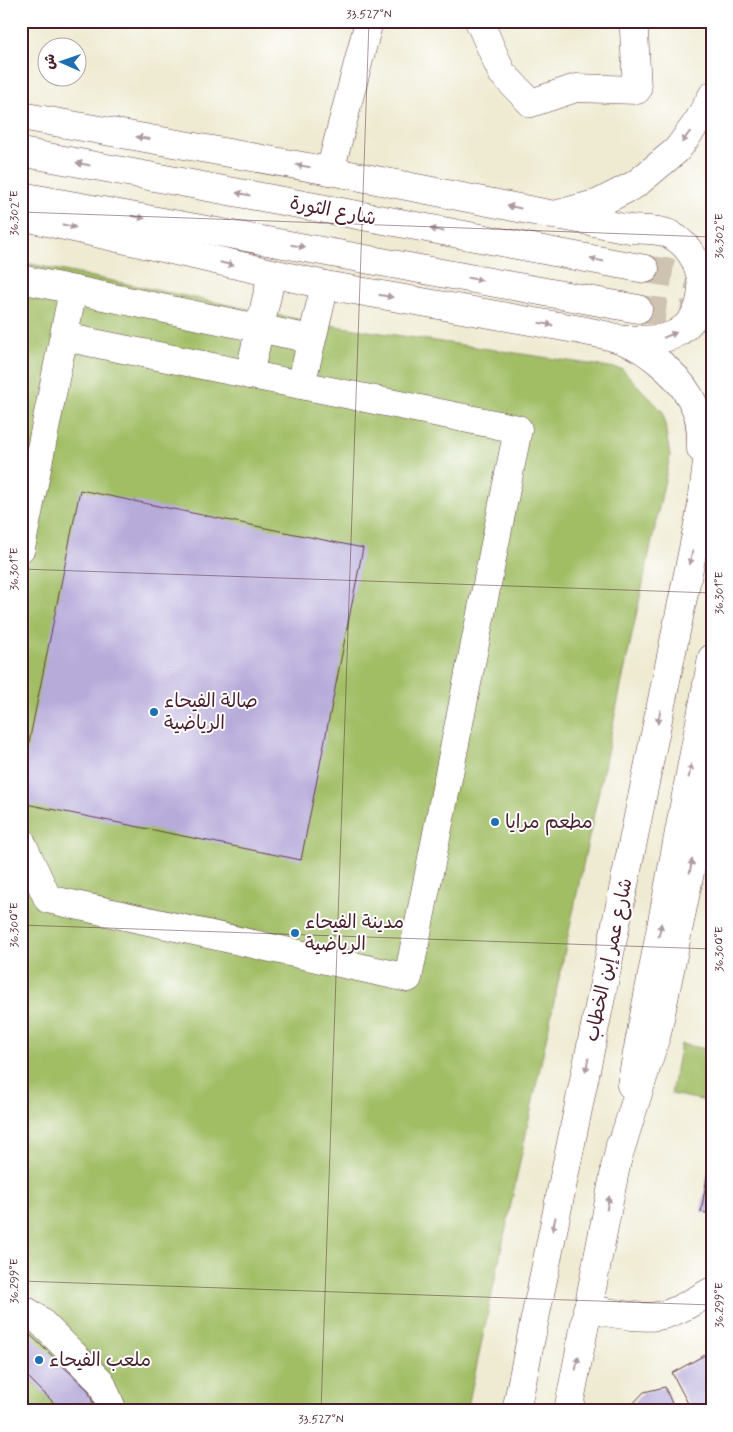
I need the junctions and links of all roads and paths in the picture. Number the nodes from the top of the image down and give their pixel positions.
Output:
1 (369, 21) edge
2 (480, 21) edge
3 (634, 30) dead end
4 (712, 96) edge
5 (21, 116) edge
6 (21, 152) edge
7 (330, 171) junction
8 (21, 196) edge
9 (554, 215) junction
10 (21, 216) edge
11 (644, 269) tunnel mouth
12 (272, 274) junction
13 (21, 280) edge
14 (324, 285) junction
15 (73, 290) junction
16 (638, 309) tunnel mouth
17 (258, 328) junction
18 (64, 337) junction
19 (311, 339) junction
20 (622, 340) junction
21 (249, 375) junction
22 (301, 385) junction
23 (712, 424) edge
24 (701, 510) junction
25 (21, 548) edge
26 (712, 658) edge
27 (712, 765) edge
28 (21, 841) edge
29 (615, 1167) junction
30 (712, 1290) edge
31 (21, 1308) edge
32 (587, 1309) junction
33 (113, 1411) edge
34 (516, 1411) edge
35 (568, 1411) edge

1 - 7 main road
2 - 3 main road
4 -> 9 main road
7 -> 5 main road
11 -> 6 main road, شارع الثورة
9 -> 7 main road
8 -> 16 main road
20 -> 9 main road
10 -> 12 main road
12 - 14 main road
12 - 17 main road
13 - 15 main road
14 - 19 main road
14 -> 20 main road
15 - 17 main road
15 - 18 main road
17 - 19 main road
17 - 21 main road
18 - 21 main road
18 - 25 main road
19 - 22 main road
20 - 24 main road
21 - 22 main road
22 - 28 main road
23 - 24 main road
24 -> 34 main road, شارع عمر إبن الخطاب
29 -> 26 main road
29 -> 27 main road
32 -> 29 main road
30 - 32 main road
31 - 33 main road
35 -> 32 main road

